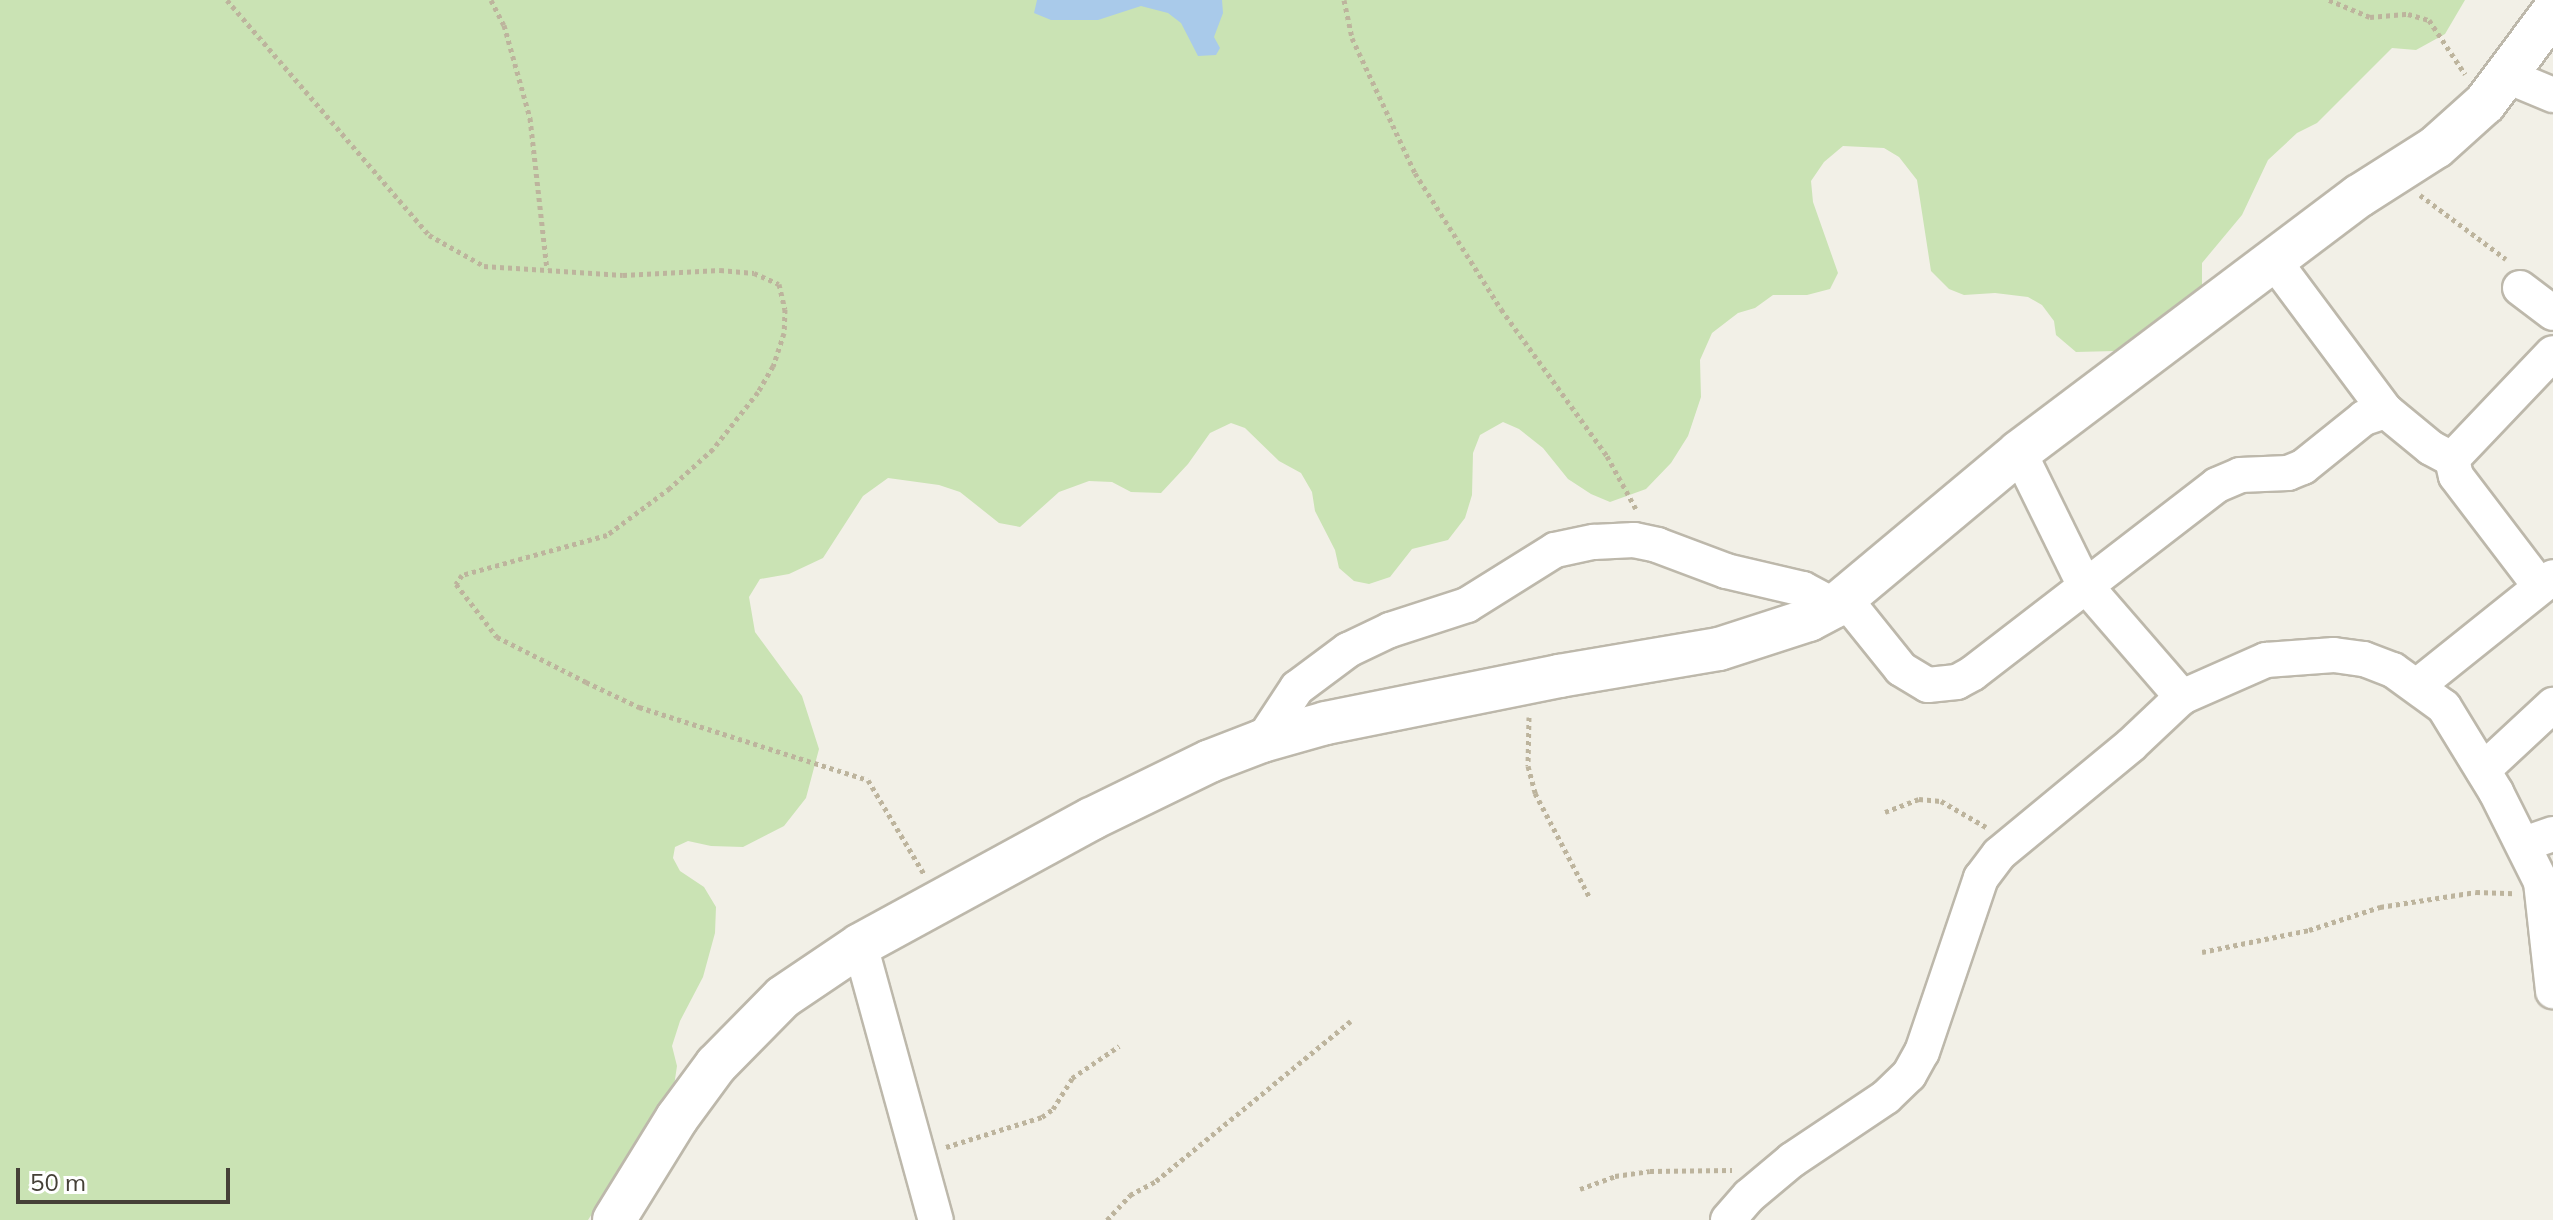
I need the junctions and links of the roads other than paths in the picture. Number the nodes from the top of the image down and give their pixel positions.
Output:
1 (2553, 12) edge
2 (2497, 86) junction
3 (2553, 95) edge
4 (2274, 261) junction
5 (2513, 274) road end
6 (2553, 313) edge
7 (2553, 353) edge
8 (2386, 411) junction
9 (2019, 452) junction
10 (2452, 459) junction
11 (2549, 579) edge
12 (2084, 584) junction
13 (1840, 602) junction
14 (2417, 686) junction
15 (2182, 697) junction
16 (2553, 705) edge
17 (1262, 741) junction
18 (2483, 770) junction
19 (2539, 839) edge
20 (860, 945) junction
21 (2553, 991) edge
22 (614, 1220) edge
23 (936, 1220) edge
24 (1728, 1220) edge

1 - 2 street
2 - 3 street
2 - 4 street
4 - 8 street
4 - 9 street
5 - 6 street
7 - 10 street
8 - 10 street
8 - 12 street
9 - 12 street
9 - 13 street
10 - 11 street
11 - 14 street
12 - 13 street
12 - 15 street
13 - 17 street
13 - 17 street
14 - 15 street
14 - 18 street
15 - 24 street
16 - 18 street
17 - 20 street
18 - 19 street
19 - 21 street
20 - 22 street
20 - 23 street

